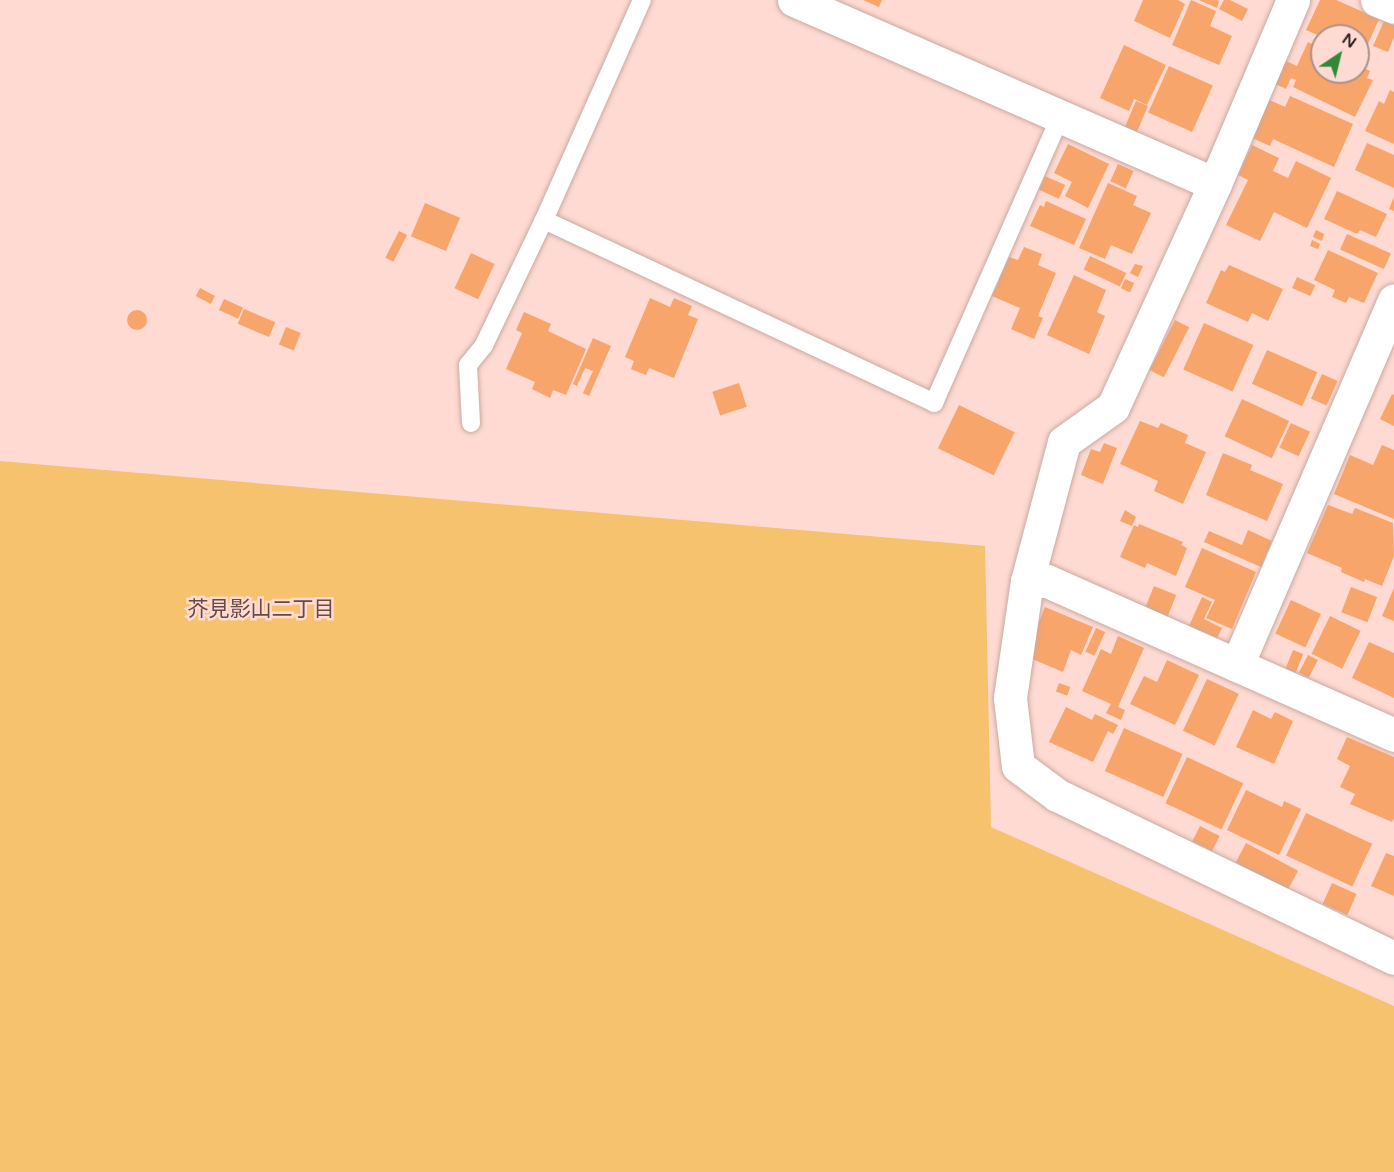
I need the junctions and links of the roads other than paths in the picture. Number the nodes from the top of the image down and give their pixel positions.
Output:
1 (642, 0) edge
2 (794, 0) edge
3 (1293, 0) edge
4 (1377, 0) edge
5 (1394, 7) edge
6 (1059, 117) junction
7 (1215, 183) junction
8 (544, 220) junction
9 (1394, 300) edge
10 (471, 423) dead end
11 (1027, 581) junction
12 (1237, 665) junction
13 (1394, 735) edge
14 (1394, 958) edge

1 - 8 lane
2 - 6 street
3 - 7 street
4 - 5 street
6 - 7 street
6 - 8 lane
7 - 11 street
8 - 10 lane
9 - 12 street
11 - 12 street
11 - 14 street
12 - 13 street

